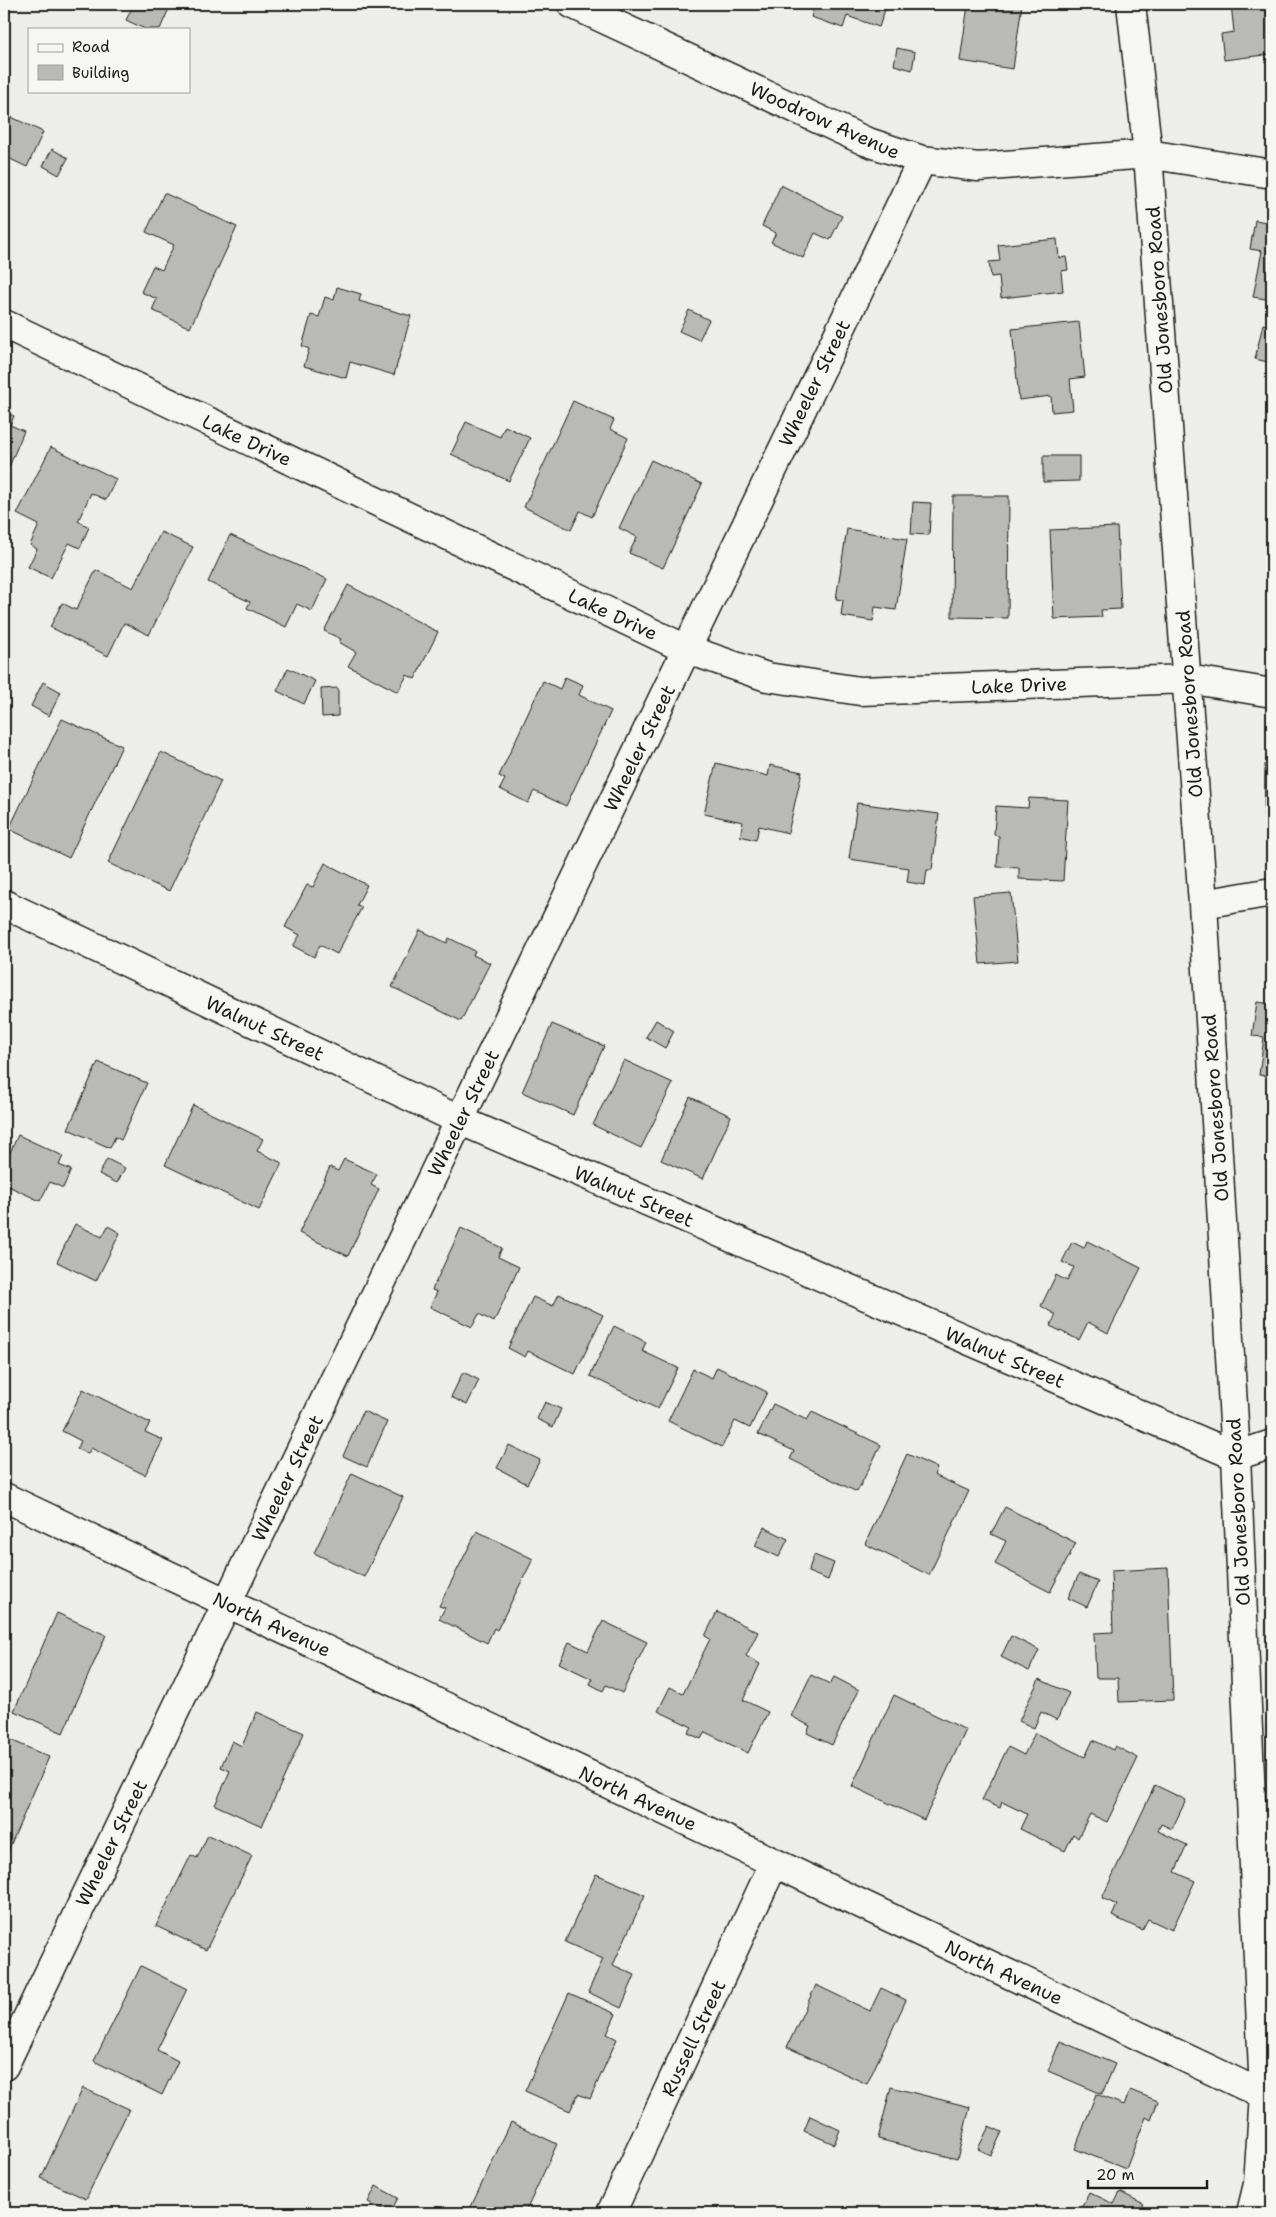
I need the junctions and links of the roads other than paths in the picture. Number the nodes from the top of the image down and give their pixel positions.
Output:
1 (572, 4) edge
2 (1131, 4) edge
3 (1148, 154) junction
4 (922, 160) junction
5 (1272, 174) edge
6 (4, 324) edge
7 (686, 649) junction
8 (1188, 679) junction
9 (1272, 693) edge
10 (1272, 892) edge
11 (4, 904) edge
12 (1202, 904) junction
13 (459, 1120) junction
14 (1272, 1444) edge
15 (1236, 1456) junction
16 (4, 1497) edge
17 (227, 1602) junction
18 (774, 1863) junction
19 (4, 2066) edge
20 (1268, 2097) edge
21 (611, 2213) edge
22 (1251, 2213) edge

1 - 4 street, Woodrow Avenue
2 - 3 street, Old Jonesboro Road
3 - 4 street, Woodrow Avenue
3 - 5 street, Woodrow Avenue
3 - 8 street, Old Jonesboro Road
4 - 7 street, Wheeler Street
6 - 7 street, Lake Drive
7 - 8 street, Lake Drive
7 - 13 street, Wheeler Street
8 - 9 street, Lake Drive
8 - 12 street, Old Jonesboro Road
10 - 12 street
11 - 13 street, Walnut Street
12 - 15 street, Old Jonesboro Road
13 - 15 street, Walnut Street
13 - 17 street, Wheeler Street
14 - 15 street
15 - 20 street, Old Jonesboro Road
16 - 17 street, North Avenue
17 - 18 street, North Avenue
17 - 19 street, Wheeler Street
18 - 20 street, North Avenue
18 - 21 street, Russell Street
20 - 22 street, Old Jonesboro Road

